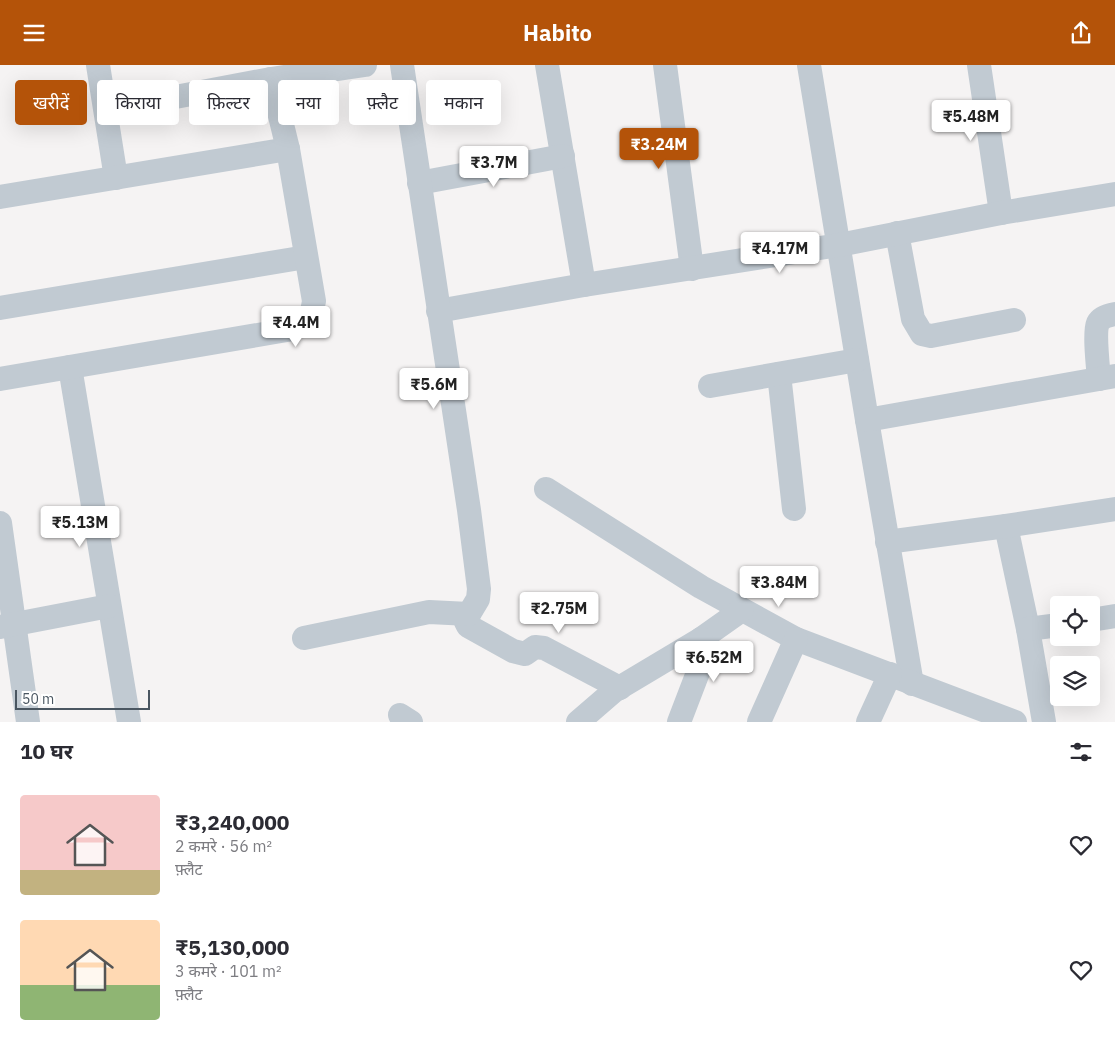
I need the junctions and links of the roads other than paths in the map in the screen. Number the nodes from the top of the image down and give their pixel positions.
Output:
1 (98, 65) edge
2 (365, 65) edge
3 (402, 65) edge
4 (547, 65) edge
5 (664, 65) edge
6 (809, 65) edge
7 (979, 65) edge
8 (271, 79) junction
9 (179, 96) edge
10 (288, 149) junction
11 (563, 156) junction
12 (116, 178) junction
13 (419, 183) junction
14 (1115, 195) edge
15 (0, 197) edge
16 (1001, 213) junction
17 (898, 233) junction
18 (839, 245) junction
19 (306, 257) junction
20 (692, 269) junction
21 (584, 285) junction
22 (0, 308) edge
23 (438, 311) junction
24 (1115, 314) edge
25 (1014, 320) dead end
26 (857, 360) junction
27 (70, 367) junction
28 (779, 375) junction
29 (1107, 378) edge
30 (0, 379) edge
31 (710, 386) dead end
32 (867, 420) junction
33 (546, 489) dead end
34 (794, 509) dead end
35 (1115, 509) edge
36 (0, 523) edge
37 (1006, 526) junction
38 (887, 542) junction
39 (109, 606) junction
40 (742, 610) junction
41 (469, 613) junction
42 (1115, 616) edge
43 (1100, 618) edge
44 (7, 625) edge
45 (1050, 626) edge
46 (1028, 629) junction
47 (304, 638) dead end
48 (701, 639) junction
49 (796, 639) junction
50 (890, 674) junction
51 (912, 684) junction
52 (620, 688) junction
53 (985, 717) edge
54 (28, 722) edge
55 (129, 722) edge
56 (578, 722) edge
57 (679, 722) edge
58 (759, 722) edge
59 (868, 722) edge
60 (1015, 722) edge
61 (1044, 722) edge

1 - 12 street
2 - 8 street
3 - 13 street
4 - 11 street
5 - 20 street
6 - 18 street
7 - 16 street
8 - 9 street
8 - 10 street
10 - 12 street
10 - 19 street
11 - 13 street
11 - 21 street
12 - 15 street
13 - 23 street
14 - 16 street
16 - 17 street
17 - 18 street
17 - 25 street
18 - 20 street
18 - 26 street
19 - 22 street
19 - 27 street
20 - 21 street
21 - 23 street
23 - 41 street
24 - 29 street
26 - 28 street
26 - 32 street
27 - 30 street
27 - 39 street
28 - 31 street
28 - 34 street
29 - 32 street
32 - 38 street
33 - 40 street
35 - 37 street
36 - 44 street
37 - 38 street
37 - 46 street
38 - 51 street
39 - 44 street
39 - 55 street
40 - 48 street
40 - 49 street
41 - 47 street
41 - 52 street
42 - 43 street
44 - 54 street
45 - 46 street
46 - 61 street
48 - 52 street
48 - 57 street
49 - 50 street
49 - 58 street
50 - 51 street
50 - 59 street
51 - 53 street
52 - 56 street
53 - 60 street

